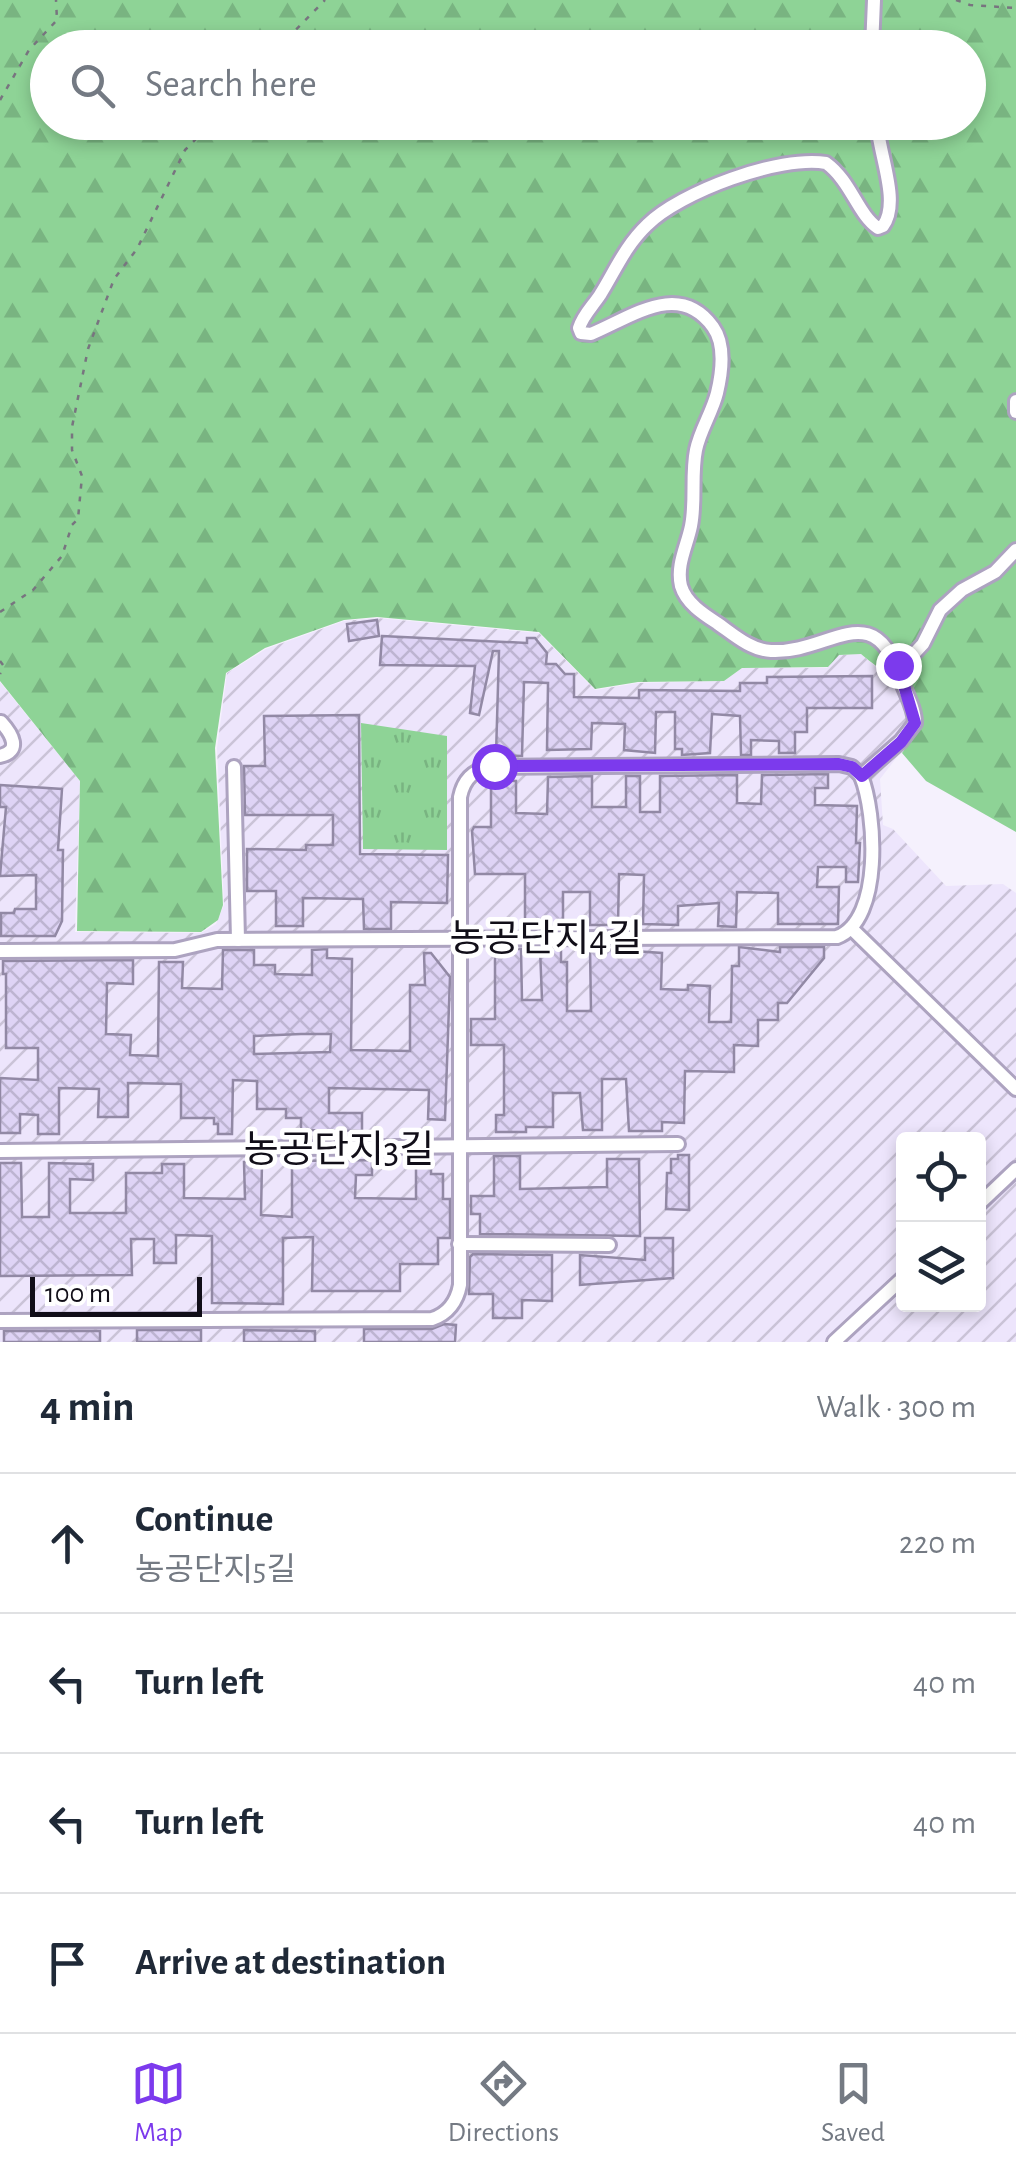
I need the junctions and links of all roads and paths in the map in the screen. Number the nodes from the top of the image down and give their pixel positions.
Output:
1 (56, 0) edge
2 (325, 0) edge
3 (874, 0) edge
4 (956, 0) edge
5 (1016, 8) edge
6 (48, 30) edge
7 (296, 30) edge
8 (873, 30) edge
9 (30, 49) edge
10 (0, 100) edge
11 (195, 140) edge
12 (878, 140) edge
13 (1016, 400) edge
14 (1016, 412) edge
15 (1016, 550) edge
16 (0, 612) edge
17 (0, 661) edge
18 (899, 670) junction
19 (0, 674) edge
20 (1, 722) edge
21 (0, 756) edge
22 (234, 767) dead end
23 (862, 776) junction
24 (851, 928) junction
25 (460, 938) junction
26 (238, 940) junction
27 (0, 951) edge
28 (1016, 1089) edge
29 (678, 1144) dead end
30 (460, 1148) junction
31 (0, 1151) edge
32 (1016, 1168) edge
33 (986, 1196) edge
34 (460, 1244) junction
35 (609, 1245) dead end
36 (896, 1284) edge
37 (0, 1321) edge
38 (834, 1342) edge

1 - 6 path
2 - 7 path
3 - 8 street
4 - 5 path
9 - 10 path
11 - 16 path
12 - 18 street
13 - 14 street
15 - 18 street
17 - 19 path
18 - 23 street
20 - 21 street
22 - 26 street
23 - 24 street
23 - 25 street
24 - 25 street, 농공단지4길
24 - 28 street
25 - 26 street, 농공단지4길
25 - 30 street
26 - 27 street, 농공단지4길
29 - 30 street, 농공단지3길
30 - 31 street, 농공단지3길
30 - 34 street
32 - 33 street
34 - 35 street
34 - 37 street
36 - 38 street

